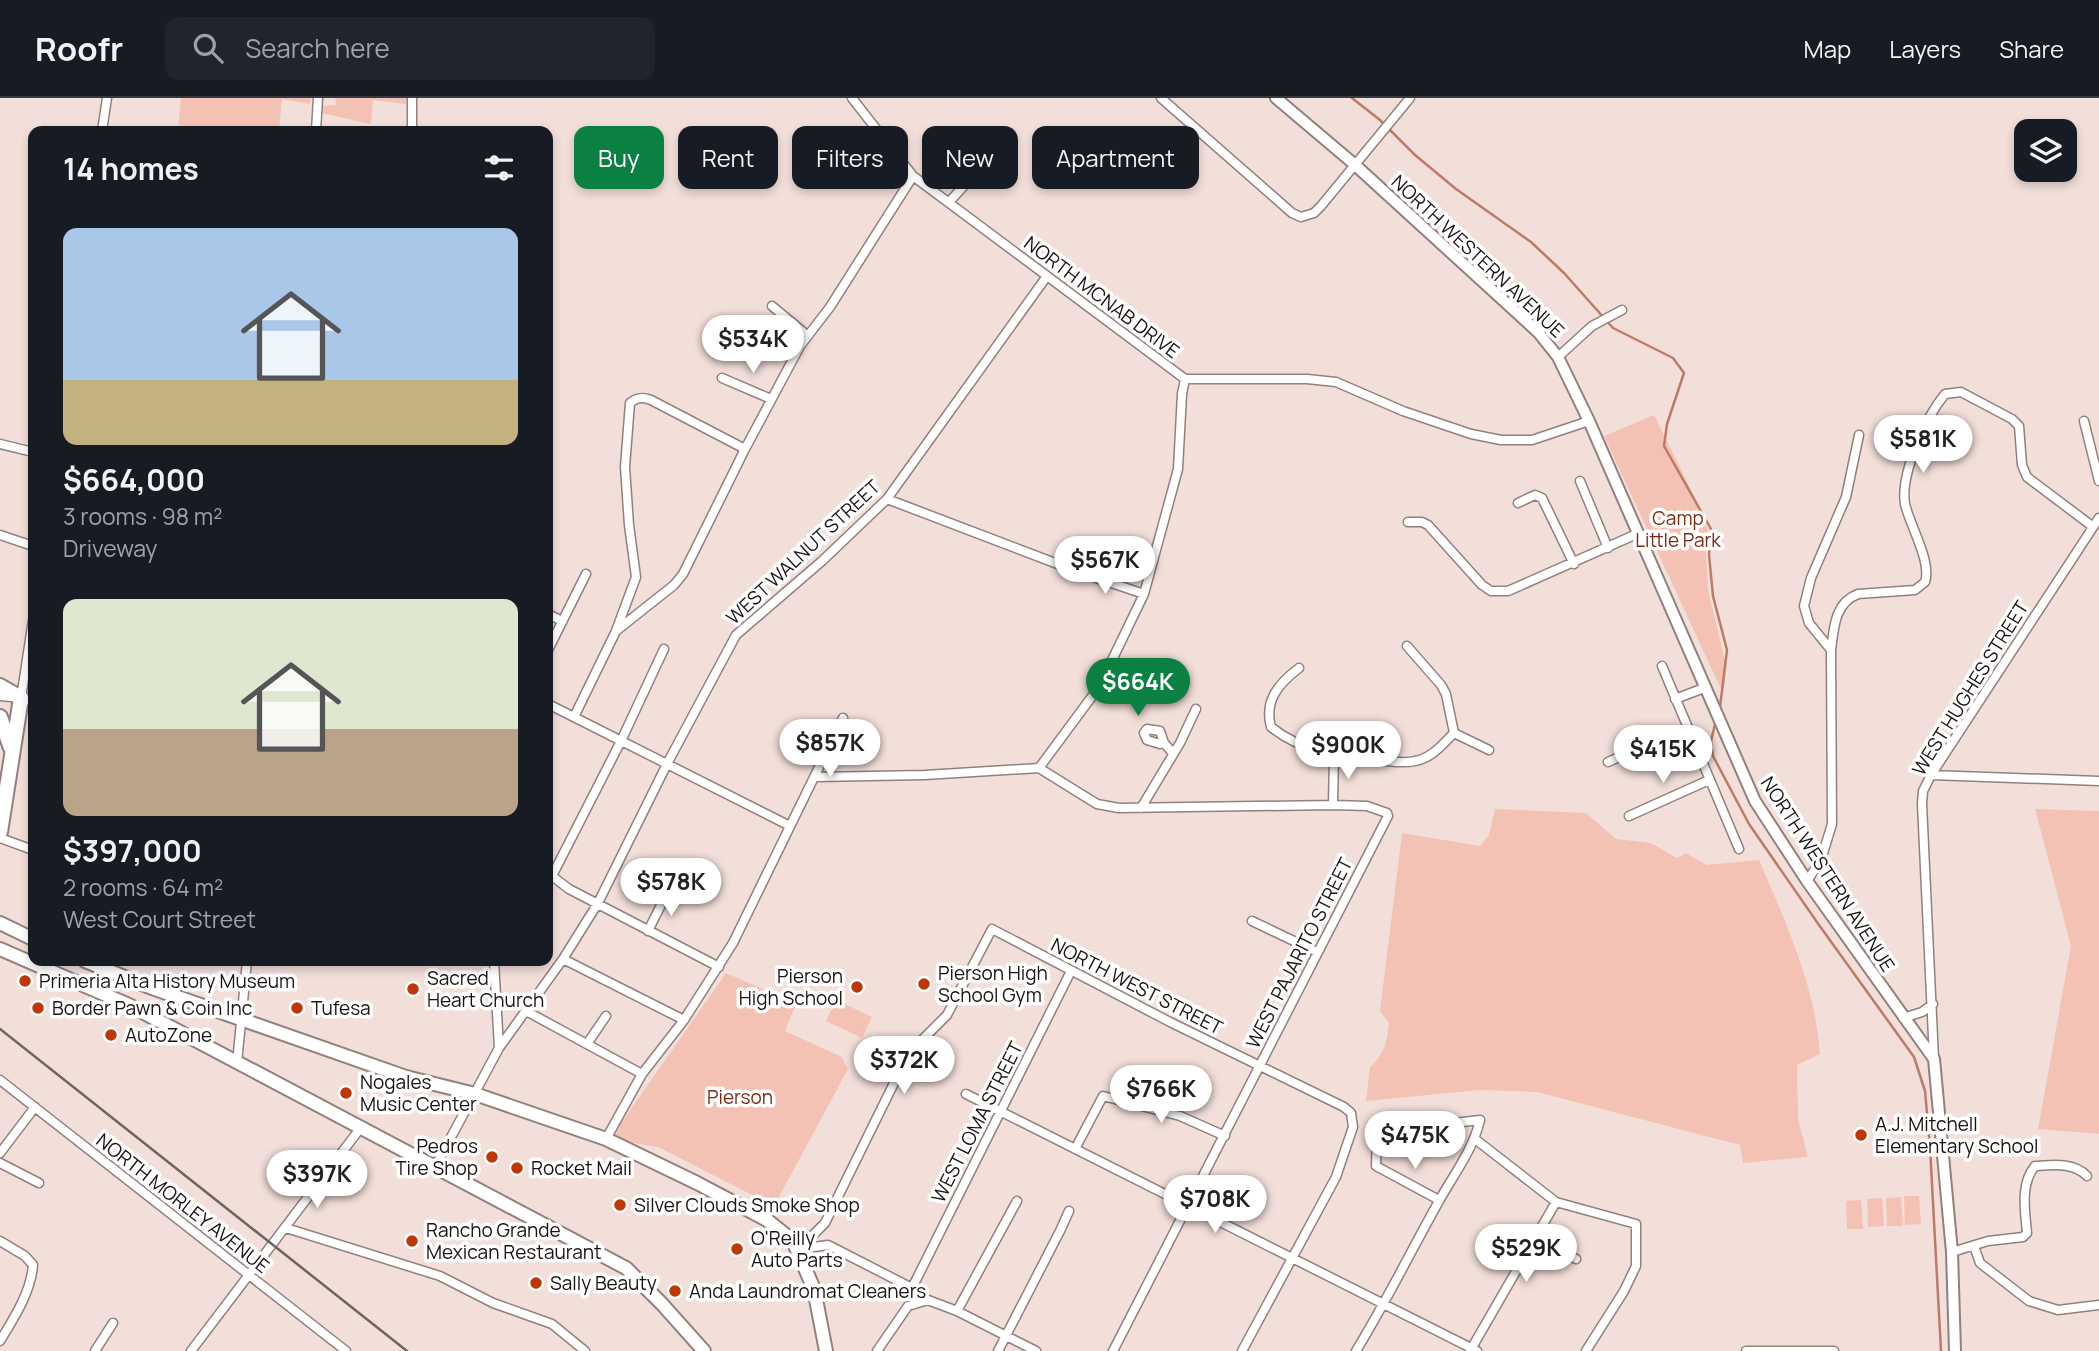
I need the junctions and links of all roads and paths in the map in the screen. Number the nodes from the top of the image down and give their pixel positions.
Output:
1 (107, 98) edge
2 (318, 98) edge
3 (412, 98) edge
4 (852, 98) edge
5 (1161, 98) edge
6 (1276, 98) edge
7 (1410, 98) edge
8 (103, 126) edge
9 (317, 126) edge
10 (412, 126) edge
11 (1354, 164) junction
12 (913, 176) junction
13 (961, 189) edge
14 (949, 202) junction
15 (1047, 276) junction
16 (772, 306) dead end
17 (1622, 310) dead end
18 (808, 336) junction
19 (1558, 357) junction
20 (722, 378) dead end
21 (1185, 379) junction
22 (771, 399) junction
23 (1589, 421) junction
24 (2084, 421) dead end
25 (1859, 435) dead end
26 (0, 444) edge
27 (745, 449) junction
28 (28, 451) edge
29 (1580, 481) dead end
30 (2099, 481) edge
31 (887, 499) junction
32 (1518, 503) dead end
33 (2099, 518) edge
34 (1408, 522) dead end
35 (2092, 526) junction
36 (1639, 533) junction
37 (0, 535) edge
38 (28, 544) edge
39 (1608, 548) junction
40 (1574, 564) junction
41 (586, 574) dead end
42 (1144, 594) junction
43 (553, 616) edge
44 (562, 621) junction
45 (616, 631) junction
46 (553, 640) edge
47 (1407, 646) dead end
48 (664, 649) dead end
49 (1831, 650) junction
50 (1662, 666) dead end
51 (1298, 668) dead end
52 (0, 686) edge
53 (1704, 688) junction
54 (0, 696) edge
55 (1675, 699) junction
56 (27, 700) edge
57 (553, 706) edge
58 (1196, 709) dead end
59 (0, 716) edge
60 (574, 717) junction
61 (843, 718) dead end
62 (1688, 727) junction
63 (1454, 733) junction
64 (621, 741) junction
65 (1164, 743) dead end
66 (11, 750) junction
67 (1489, 750) dead end
68 (1173, 753) junction
69 (1334, 756) junction
70 (668, 762) junction
71 (1608, 762) dead end
72 (1039, 768) junction
73 (1931, 775) junction
74 (815, 777) junction
75 (1709, 780) junction
76 (2099, 780) edge
77 (1333, 805) junction
78 (1141, 808) junction
79 (1629, 816) dead end
80 (790, 826) junction
81 (0, 832) edge
82 (0, 838) edge
83 (28, 848) edge
84 (1739, 849) dead end
85 (553, 872) edge
86 (553, 876) edge
87 (1807, 881) junction
88 (668, 891) dead end
89 (598, 903) junction
90 (1252, 922) dead end
91 (0, 923) edge
92 (648, 931) junction
93 (28, 937) edge
94 (0, 949) edge
95 (1317, 952) junction
96 (563, 959) junction
97 (28, 961) edge
98 (39, 966) edge
99 (97, 966) edge
100 (247, 966) edge
101 (494, 966) edge
102 (719, 967) junction
103 (1071, 971) junction
104 (1933, 1004) junction
105 (526, 1011) junction
106 (606, 1016) dead end
107 (1903, 1018) junction
108 (242, 1019) junction
109 (684, 1020) junction
110 (587, 1044) junction
111 (499, 1048) junction
112 (1934, 1059) junction
113 (237, 1063) junction
114 (1259, 1064) junction
115 (642, 1074) junction
116 (0, 1080) edge
117 (475, 1094) junction
118 (966, 1094) dead end
119 (35, 1107) junction
120 (1000, 1111) junction
121 (362, 1126) junction
122 (1225, 1136) junction
123 (606, 1139) junction
124 (1475, 1139) junction
125 (1074, 1149) junction
126 (0, 1153) edge
127 (0, 1163) edge
128 (435, 1167) junction
129 (2087, 1176) dead end
130 (39, 1183) dead end
131 (1439, 1200) junction
132 (1017, 1201) dead end
133 (1556, 1202) junction
134 (1188, 1206) junction
135 (1069, 1211) dead end
136 (286, 1228) junction
137 (1535, 1238) junction
138 (0, 1241) edge
139 (1974, 1246) junction
140 (799, 1249) junction
141 (1952, 1252) junction
142 (1294, 1259) junction
143 (1576, 1259) dead end
144 (250, 1276) junction
145 (1385, 1305) junction
146 (2099, 1305) edge
147 (957, 1311) junction
148 (113, 1323) dead end
149 (1006, 1336) junction
150 (0, 1341) edge
151 (1473, 1350) edge
152 (95, 1351) edge
153 (191, 1351) edge
154 (346, 1351) edge
155 (585, 1351) edge
156 (704, 1351) edge
157 (826, 1351) edge
158 (877, 1351) edge
159 (998, 1351) edge
160 (1036, 1351) edge
161 (1113, 1351) edge
162 (1242, 1351) edge
163 (1356, 1351) edge
164 (1586, 1351) edge
165 (1746, 1351) edge
166 (1808, 1351) edge
167 (1834, 1351) edge
168 (1955, 1351) edge

1 - 8 street
2 - 9 street
3 - 10 street
4 - 12 street, NORTH MCNAB DRIVE
5 - 11 street
6 - 11 street, NORTH WESTERN AVENUE
7 - 11 street
11 - 19 street, NORTH WESTERN AVENUE
12 - 14 street, NORTH MCNAB DRIVE
12 - 18 street
13 - 14 street
14 - 15 street, NORTH MCNAB DRIVE
15 - 21 street, NORTH MCNAB DRIVE
15 - 31 street, WEST WALNUT STREET
16 - 18 street
17 - 19 street
18 - 22 street
19 - 23 street, NORTH WESTERN AVENUE
20 - 22 street
21 - 23 street, NORTH MCNAB DRIVE
21 - 42 street
22 - 27 street
23 - 36 street, NORTH WESTERN AVENUE
24 - 30 street
25 - 49 street
26 - 28 street
27 - 45 street
27 - 45 street
29 - 39 street
31 - 42 street
31 - 70 street, WEST WALNUT STREET
32 - 40 street
33 - 35 street, WEST HUGHES STREET
34 - 40 street
35 - 49 street
35 - 73 street, WEST HUGHES STREET
36 - 39 street
36 - 53 street, NORTH WESTERN AVENUE
37 - 38 street
39 - 40 street
41 - 44 street
42 - 72 street
43 - 44 street
44 - 46 street
45 - 60 street
47 - 63 street
48 - 64 street
49 - 87 street
50 - 55 street
51 - 69 street
52 - 56 highway
53 - 55 street
53 - 87 street, NORTH WESTERN AVENUE
54 - 56 street
55 - 62 street
56 - 66 highway
57 - 60 street
58 - 68 street
59 - 66 highway
60 - 64 street
61 - 74 street
62 - 71 street
62 - 75 street
63 - 67 street
63 - 69 street
64 - 70 street
64 - 85 street
65 - 68 street
66 - 81 highway
68 - 78 street
69 - 77 street
70 - 80 street
70 - 89 street, WEST WALNUT STREET
72 - 74 street
72 - 78 street
73 - 76 street
73 - 104 street, WEST HUGHES STREET
74 - 80 street
75 - 79 street
75 - 84 street
77 - 78 street
77 - 95 street, WEST PAJARITO STREET
80 - 102 street
82 - 83 street
86 - 89 street
87 - 107 street, NORTH WESTERN AVENUE
88 - 92 street
89 - 92 street
89 - 96 street, WEST WALNUT STREET
90 - 95 street
91 - 93 main road
92 - 102 street
94 - 97 main road
95 - 114 street, WEST PAJARITO STREET
96 - 105 street, WEST WALNUT STREET
96 - 109 street
98 - 113 main road
99 - 108 main road
100 - 108 street
101 - 111 street
102 - 109 street
103 - 114 street, NORTH WEST STREET
103 - 120 street, WEST LOMA STREET
103 - 140 street, NORTH WEST STREET
104 - 107 street
104 - 112 street, WEST HUGHES STREET
105 - 110 street
105 - 111 street, WEST WALNUT STREET
106 - 110 street
107 - 112 street, NORTH WESTERN AVENUE
108 - 113 street
108 - 117 main road
109 - 115 street
110 - 115 street
111 - 117 street, WEST WALNUT STREET
112 - 141 street
113 - 121 main road
114 - 122 street, WEST PAJARITO STREET
114 - 142 street, NORTH WEST STREET
115 - 123 street
116 - 119 street, NORTH MORLEY AVENUE
117 - 123 main road
117 - 128 street, WEST WALNUT STREET
118 - 120 street
119 - 126 street
119 - 144 street, NORTH MORLEY AVENUE
120 - 125 street
120 - 140 street, WEST LOMA STREET
121 - 128 main road
121 - 136 street
122 - 125 street
122 - 134 street, WEST PAJARITO STREET
123 - 140 main road
124 - 131 street
124 - 131 street
124 - 133 street
125 - 134 street
127 - 130 street
128 - 156 main road
129 - 139 street
131 - 145 street
132 - 147 street
133 - 137 street
133 - 164 street
134 - 142 street
134 - 161 street, WEST PAJARITO STREET
135 - 149 street
136 - 144 street
136 - 155 street
137 - 143 street
137 - 151 street
138 - 150 street
139 - 141 street
139 - 146 street
140 - 157 main road
141 - 168 street
142 - 145 street
142 - 162 street
144 - 153 street
144 - 154 street, NORTH MORLEY AVENUE
145 - 151 street
145 - 163 street
147 - 149 street
147 - 158 street
148 - 152 street
149 - 159 street
149 - 160 street
165 - 166 street
166 - 167 street

